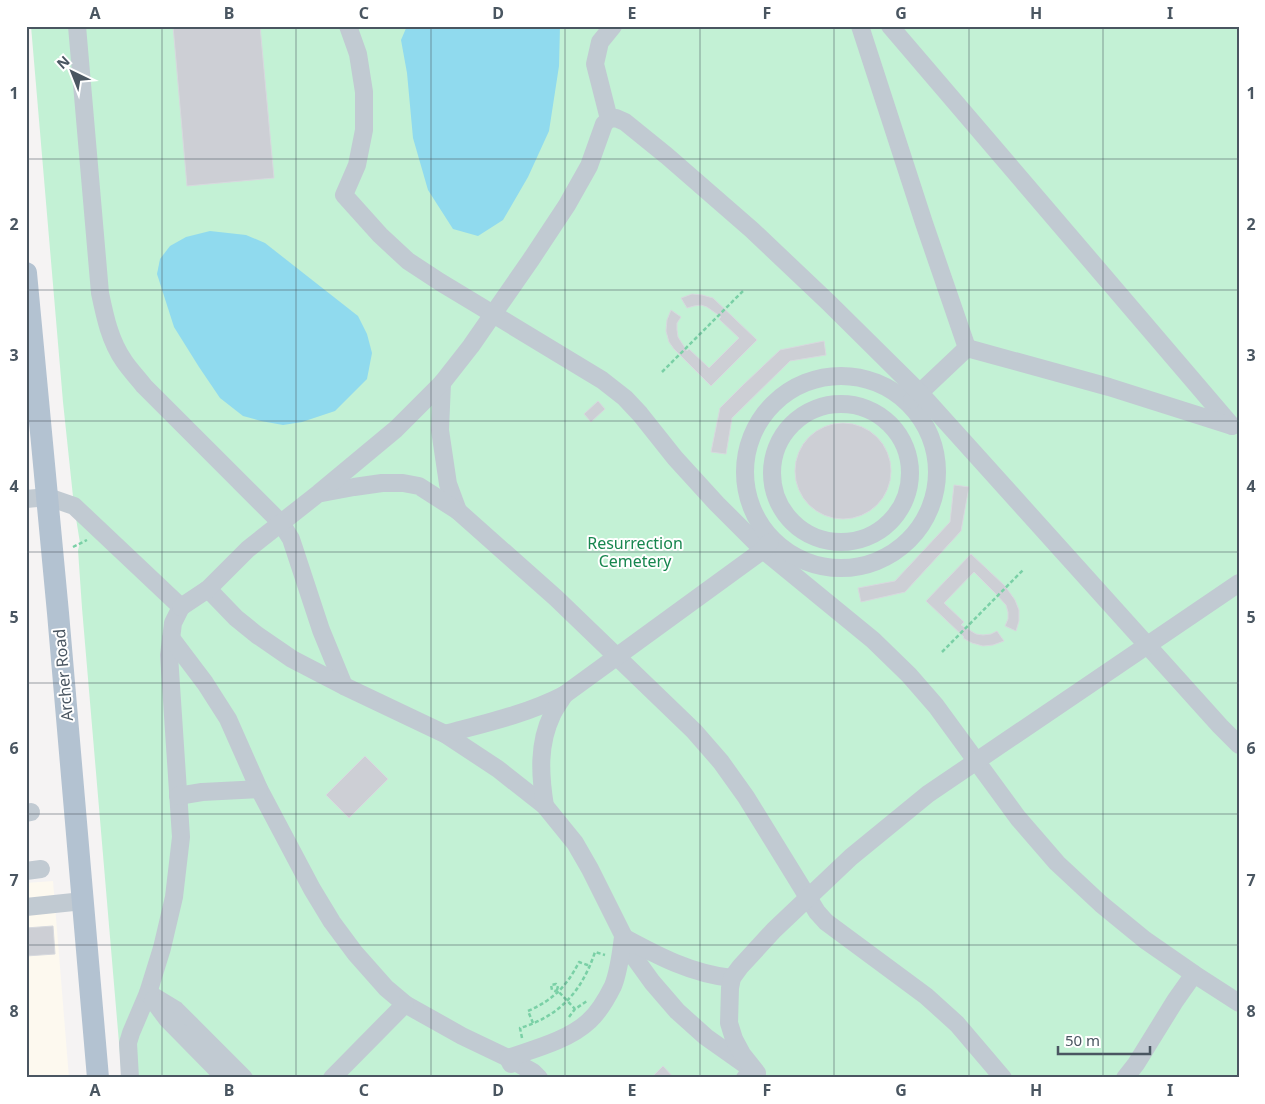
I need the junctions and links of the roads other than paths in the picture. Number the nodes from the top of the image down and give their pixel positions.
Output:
1 (77, 26) edge
2 (348, 26) edge
3 (613, 26) edge
4 (860, 26) edge
5 (890, 26) edge
6 (609, 120) junction
7 (26, 273) edge
8 (494, 314) junction
9 (967, 348) junction
10 (836, 376) junction
11 (442, 382) junction
12 (914, 398) junction
13 (837, 403) junction
14 (1236, 430) edge
15 (746, 460) junction
16 (772, 462) junction
17 (911, 472) junction
18 (936, 472) junction
19 (319, 494) junction
20 (37, 498) edge
21 (458, 511) junction
22 (281, 523) junction
23 (854, 541) junction
24 (767, 545) junction
25 (857, 567) junction
26 (1239, 583) edge
27 (208, 589) junction
28 (181, 607) junction
29 (171, 638) junction
30 (1147, 645) junction
31 (616, 656) junction
32 (344, 686) junction
33 (564, 695) junction
34 (445, 734) junction
35 (1239, 745) edge
36 (977, 761) junction
37 (258, 789) junction
38 (178, 796) junction
39 (545, 806) junction
40 (808, 898) junction
41 (83, 900) junction
42 (26, 907) edge
43 (623, 937) junction
44 (1194, 974) junction
45 (732, 978) junction
46 (148, 993) junction
47 (1239, 1003) edge
48 (405, 1004) junction
49 (508, 1058) junction
50 (755, 1076) edge
51 (1001, 1076) edge
52 (98, 1078) edge
53 (130, 1078) edge
54 (226, 1078) edge
55 (244, 1078) edge
56 (332, 1078) edge
57 (518, 1078) edge
58 (539, 1078) edge
59 (1125, 1078) edge

1 - 22 lane
2 - 8 lane
3 - 6 lane
4 - 9 lane
5 - 14 lane
6 - 8 lane
6 - 12 lane
7 - 20 main road, Archer Road
8 - 11 lane
8 - 24 lane
9 - 12 lane
9 - 14 lane
10 - 12 lane
10 - 13 lane
10 - 15 lane
11 - 19 lane
11 - 21 lane
12 - 18 lane
12 - 30 lane
13 - 16 lane
13 - 17 lane
15 - 16 lane
15 - 24 lane
16 - 23 lane
17 - 18 lane
17 - 23 lane
18 - 25 lane
19 - 21 lane
19 - 22 lane
20 - 28 lane
20 - 41 main road, Archer Road
21 - 31 lane
22 - 27 lane
22 - 32 lane
23 - 25 lane
24 - 25 lane
24 - 31 lane
24 - 36 lane
26 - 30 lane
27 - 28 lane
27 - 32 lane
28 - 29 lane
29 - 37 lane
29 - 38 lane
30 - 35 lane
30 - 36 lane
31 - 33 lane
31 - 40 lane
32 - 34 lane
33 - 34 lane
33 - 39 lane
34 - 39 lane
36 - 40 lane
36 - 44 lane
37 - 38 lane
37 - 48 lane
38 - 46 lane
39 - 43 lane
40 - 45 lane
40 - 51 lane
41 - 42 lane
41 - 52 main road, Archer Road
43 - 45 lane
43 - 49 lane
43 - 50 lane
44 - 47 lane
44 - 59 lane
45 - 50 lane
46 - 53 lane
46 - 54 lane
46 - 55 lane
48 - 49 lane
48 - 56 lane
49 - 57 lane
49 - 58 lane

